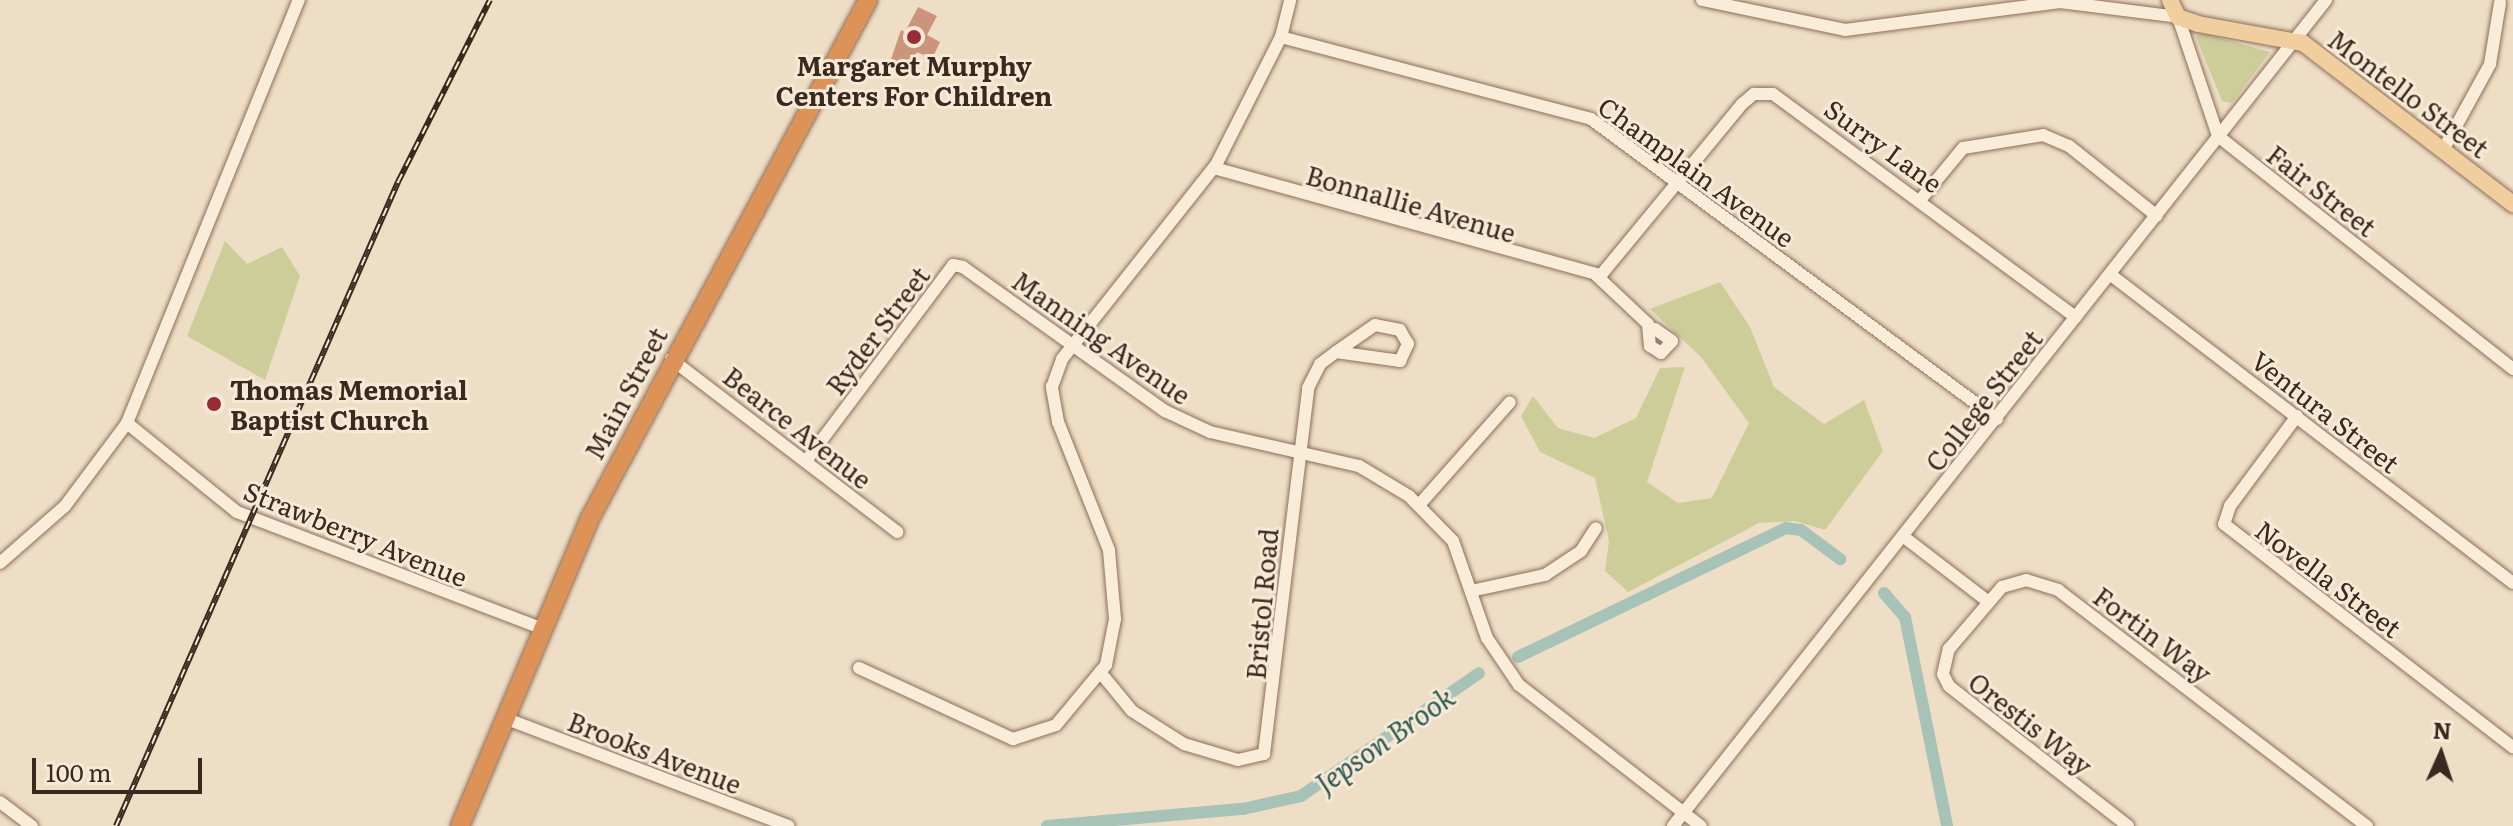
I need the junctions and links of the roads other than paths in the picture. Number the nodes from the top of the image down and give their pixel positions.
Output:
1 (299, 0) edge
2 (868, 0) edge
3 (1290, 0) edge
4 (1702, 0) edge
5 (2170, 0) edge
6 (2326, 0) edge
7 (2500, 3) dead end
8 (2016, 4) edge
9 (2178, 17) junction
10 (1281, 37) junction
11 (2288, 44) junction
12 (2218, 136) junction
13 (2443, 150) junction
14 (1214, 168) junction
15 (1679, 182) junction
16 (1921, 199) junction
17 (2513, 204) edge
18 (2157, 216) junction
19 (955, 264) joint
20 (2111, 275) junction
21 (1597, 276) junction
22 (2076, 317) junction
23 (1655, 329) dead end
24 (1072, 346) junction
25 (1336, 352) junction
26 (671, 359) junction
27 (2513, 369) edge
28 (1510, 402) dead end
29 (2297, 416) junction
30 (1997, 419) junction
31 (127, 423) junction
32 (1297, 450) junction
33 (806, 461) junction
34 (1419, 505) junction
35 (1596, 528) dead end
36 (897, 532) dead end
37 (1904, 537) junction
38 (0, 563) edge
39 (2513, 583) edge
40 (1471, 591) junction
41 (1986, 600) junction
42 (544, 629) junction
43 (859, 668) dead end
44 (1100, 672) junction
45 (507, 719) junction
46 (2513, 747) edge
47 (0, 802) edge
48 (1683, 814) junction
49 (32, 826) edge
50 (460, 826) edge
51 (788, 826) edge
52 (1673, 826) edge
53 (1701, 826) edge
54 (2128, 826) edge
55 (2367, 826) edge

1 - 31 street
2 - 26 highway, Main Street
3 - 10 street
4 - 8 street, Montello Street
5 - 9 main road
6 - 11 street, College Street
7 - 13 street
8 - 9 street, Montello Street
9 - 11 main road, Montello Street
9 - 12 street
10 - 14 street
10 - 15 street, Champlain Avenue
11 - 12 street, College Street
11 - 13 main road, Montello Street
12 - 18 street, College Street
12 - 27 street, Fair Street
13 - 17 main road, Montello Street
14 - 21 street, Bonnallie Avenue
14 - 24 street
15 - 16 street, Surry Lane
15 - 21 street
15 - 30 street, Champlain Avenue
16 - 18 street
16 - 22 street, Surry Lane
18 - 20 street, College Street
19 - 24 street, Manning Avenue
19 - 33 street, Ryder Street
20 - 22 street, College Street
20 - 29 street, Ventura Street
21 - 23 street
22 - 30 street, College Street
24 - 32 street, Manning Avenue
24 - 44 street
25 - 25 street, Bristol Road
25 - 32 street, Bristol Road
26 - 33 street, Bearce Avenue
26 - 42 highway, Main Street
28 - 34 street
29 - 39 street, Ventura Street
29 - 46 street, Novella Street
30 - 37 street, College Street
31 - 38 street
31 - 42 street, Strawberry Avenue
32 - 34 street, Manning Avenue
32 - 44 street, Bristol Road
33 - 36 street, Bearce Avenue
34 - 40 street, Manning Avenue
35 - 40 street
37 - 41 street
37 - 48 street, College Street
40 - 48 street, Manning Avenue
41 - 54 street, Orestis Way
41 - 55 street, Fortin Way
42 - 45 highway, Main Street
43 - 44 street
45 - 50 highway, Main Street
45 - 51 street, Brooks Avenue
47 - 49 street
48 - 52 street, College Street
48 - 53 street, Manning Avenue

